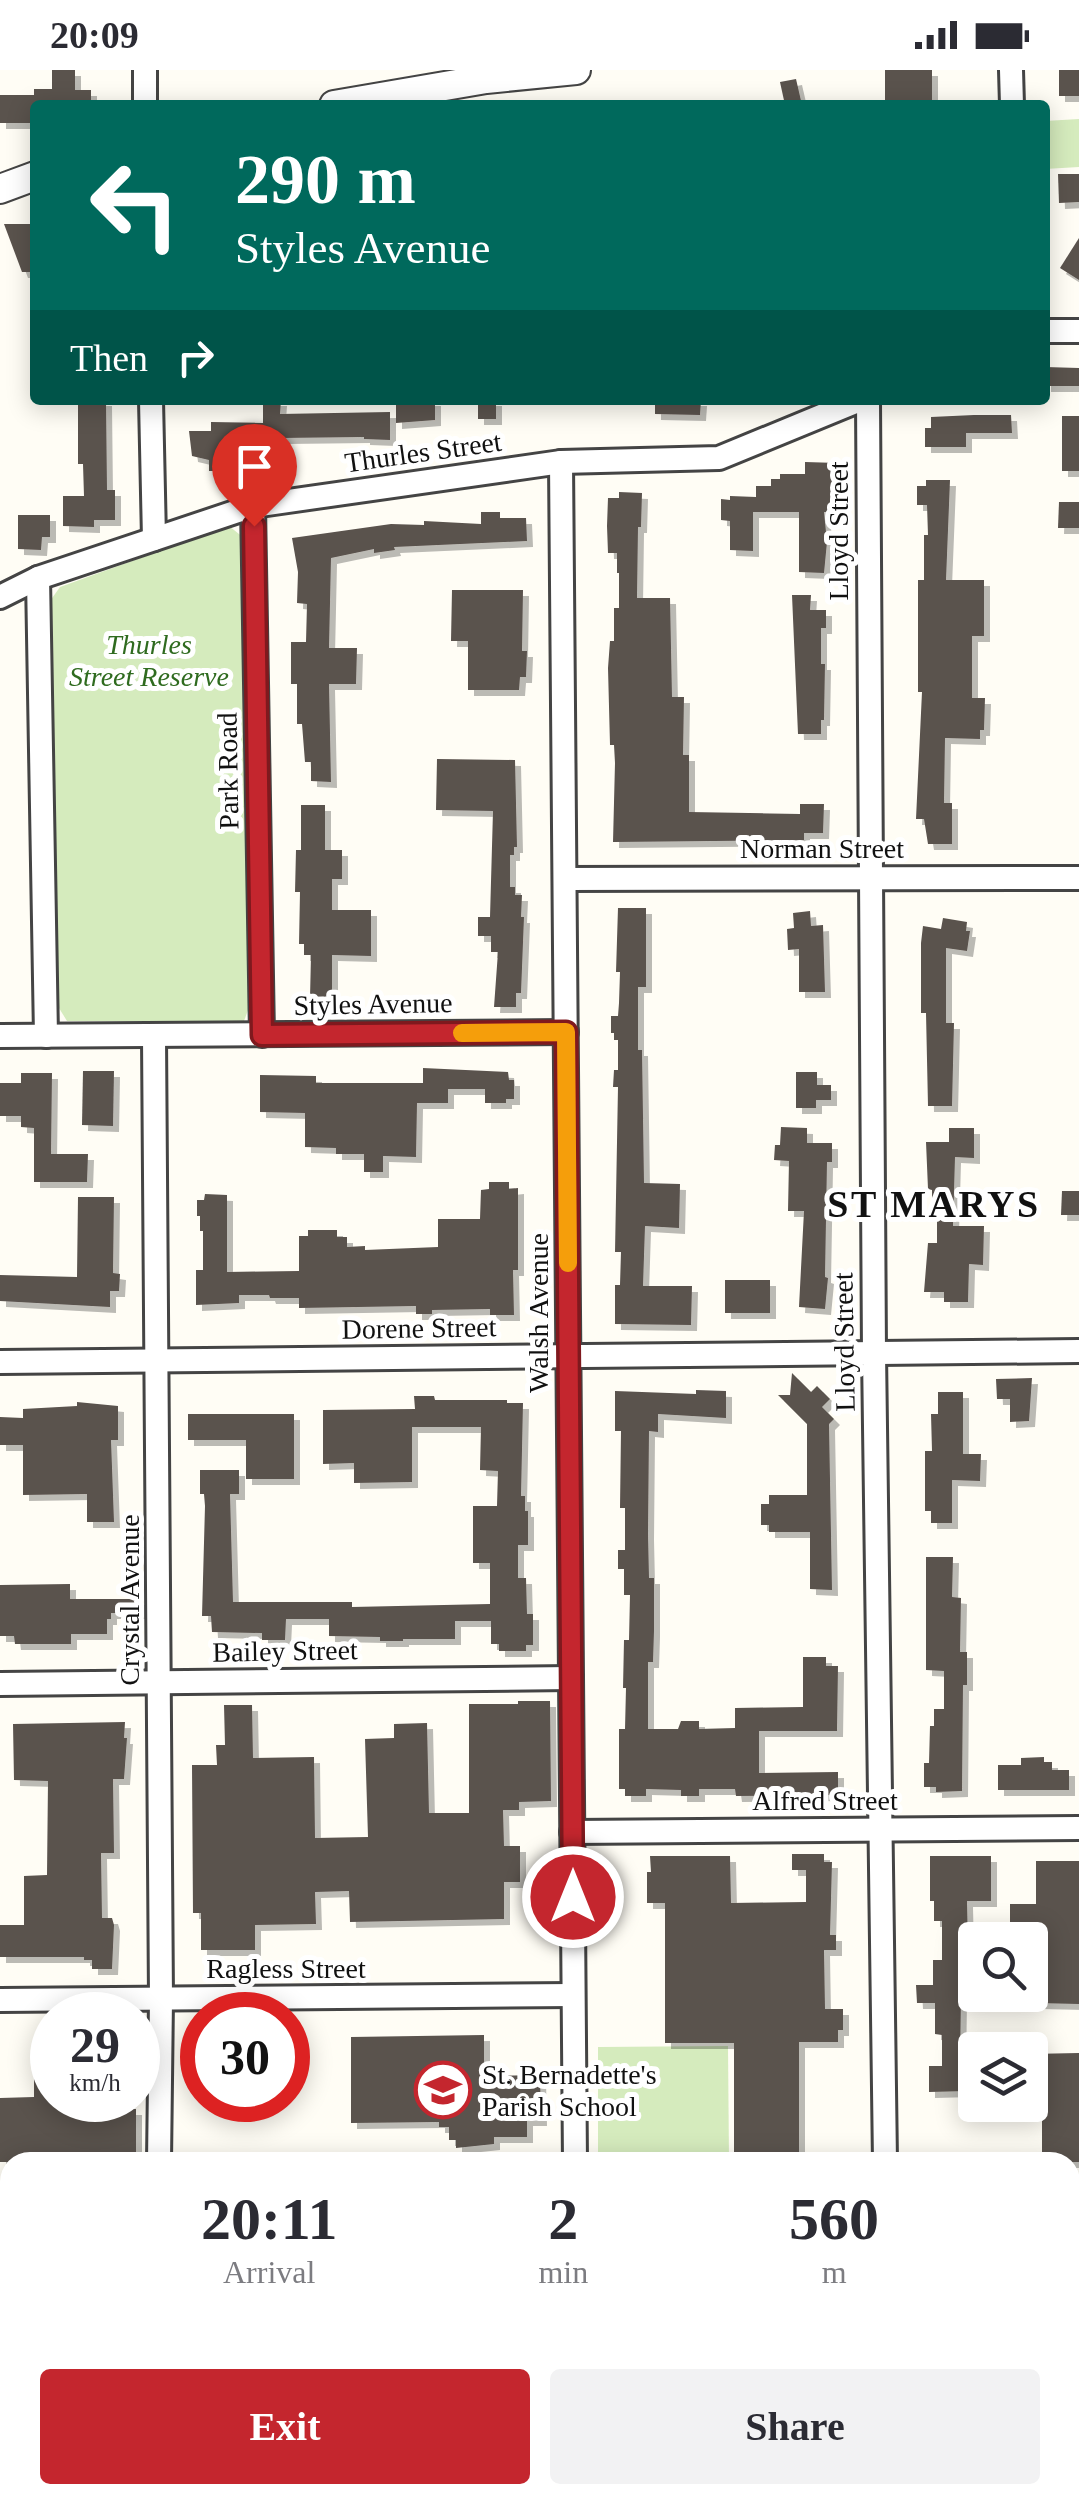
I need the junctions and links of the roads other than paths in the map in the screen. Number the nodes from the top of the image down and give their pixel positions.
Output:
1 (145, 70) edge
2 (576, 70) edge
3 (1012, 70) edge
4 (145, 100) edge
5 (363, 100) edge
6 (1012, 100) edge
7 (30, 178) edge
8 (0, 189) edge
9 (1050, 331) edge
10 (1079, 331) edge
11 (151, 405) edge
12 (848, 405) edge
13 (868, 405) edge
14 (561, 462) junction
15 (253, 506) junction
16 (154, 539) junction
17 (38, 578) junction
18 (0, 597) edge
19 (564, 878) junction
20 (870, 878) junction
21 (1079, 878) edge
22 (566, 1032) junction
23 (262, 1035) junction
24 (0, 1036) edge
25 (46, 1036) junction
26 (154, 1036) junction
27 (1079, 1351) edge
28 (874, 1353) junction
29 (568, 1356) junction
30 (157, 1360) junction
31 (0, 1362) edge
32 (571, 1678) junction
33 (159, 1682) junction
34 (0, 1684) edge
35 (1079, 1828) edge
36 (879, 1829) junction
37 (572, 1832) junction
38 (574, 1995) junction
39 (162, 1998) junction
40 (0, 2000) edge
41 (159, 2152) edge
42 (574, 2152) edge
43 (885, 2152) edge

1 - 4 street
2 - 5 street
3 - 6 street
7 - 8 street
9 - 10 street
11 - 16 street
12 - 14 street, Thurles Street
13 - 20 street, Lloyd Street
14 - 15 street, Thurles Street
14 - 19 street, Walsh Avenue
15 - 16 street, Thurles Street
15 - 23 street, Park Road
16 - 17 street, Thurles Street
17 - 18 street, Thurles Street
17 - 25 street
19 - 20 street, Norman Street
19 - 22 street, Walsh Avenue
20 - 21 street, Norman Street
20 - 28 street, Lloyd Street
22 - 23 street, Styles Avenue
22 - 29 street, Walsh Avenue
23 - 26 street, Styles Avenue
24 - 25 street, Styles Avenue
25 - 26 street, Styles Avenue
26 - 30 street, Crystal Avenue
27 - 28 street, Dorene Street
28 - 29 street, Dorene Street
28 - 36 street, Lloyd Street
29 - 30 street, Dorene Street
29 - 32 street, Walsh Avenue
30 - 31 street, Dorene Street
30 - 33 street, Crystal Avenue
32 - 33 street, Bailey Street
32 - 37 street, Walsh Avenue
33 - 34 street, Bailey Street
33 - 39 street, Crystal Avenue
35 - 36 street, Alfred Street
36 - 37 street, Alfred Street
36 - 43 street, Lloyd Street
37 - 38 street, Walsh Avenue
38 - 39 street, Ragless Street
38 - 42 street, Walsh Avenue
39 - 40 street, Ragless Street
39 - 41 street, Crystal Avenue

